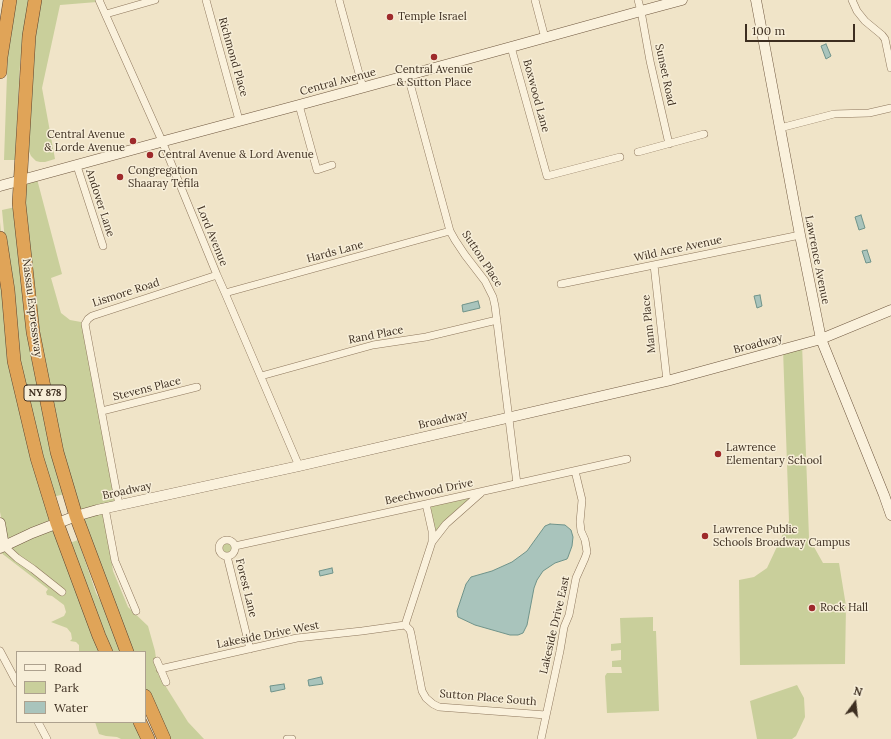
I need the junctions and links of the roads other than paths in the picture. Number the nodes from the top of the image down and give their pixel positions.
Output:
1 (10, 0) edge
2 (35, 0) edge
3 (99, 0) edge
4 (154, 0) edge
5 (206, 0) edge
6 (339, 0) edge
7 (535, 0) edge
8 (638, 0) edge
9 (682, 0) edge
10 (756, 0) edge
11 (852, 0) edge
12 (641, 10) junction
13 (106, 14) junction
14 (545, 38) junction
15 (512, 47) junction
16 (891, 68) edge
17 (0, 72) edge
18 (408, 76) junction
19 (364, 88) junction
20 (299, 105) junction
21 (891, 108) edge
22 (239, 120) junction
23 (780, 128) junction
24 (704, 134) dead end
25 (162, 142) junction
26 (668, 144) junction
27 (638, 152) dead end
28 (620, 157) dead end
29 (332, 165) dead end
30 (77, 166) junction
31 (21, 180) junction
32 (0, 186) edge
33 (450, 231) junction
34 (800, 235) junction
35 (0, 238) edge
36 (103, 246) dead end
37 (654, 265) junction
38 (217, 275) junction
39 (560, 284) dead end
40 (225, 293) junction
41 (891, 310) edge
42 (497, 320) junction
43 (821, 339) junction
44 (261, 376) junction
45 (667, 381) junction
46 (197, 387) dead end
47 (102, 412) junction
48 (508, 417) junction
49 (627, 459) dead end
50 (299, 466) junction
51 (575, 470) junction
52 (517, 484) junction
53 (483, 492) junction
54 (426, 504) junction
55 (119, 505) junction
56 (105, 508) junction
57 (891, 515) edge
58 (76, 516) junction
59 (0, 523) edge
60 (57, 523) junction
61 (432, 542) junction
62 (235, 546) junction
63 (2, 547) edge
64 (227, 556) junction
65 (62, 592) dead end
66 (136, 611) dead end
67 (405, 625) junction
68 (250, 649) junction
69 (0, 651) edge
70 (106, 651) edge
71 (127, 651) edge
72 (157, 661) dead end
73 (160, 669) junction
74 (16, 681) edge
75 (166, 682) dead end
76 (146, 698) edge
77 (546, 715) junction
78 (39, 723) edge
79 (140, 723) edge
80 (47, 739) edge
81 (148, 739) edge
82 (164, 739) edge
83 (287, 739) edge
84 (292, 739) edge
85 (541, 739) edge

1 - 17 highway
2 - 31 highway, Nassau Expressway / NY 878
3 - 13 street, Lord Avenue
4 - 13 street
5 - 22 street, Richmond Place
6 - 19 street
7 - 14 street
8 - 12 street, Sunset Road
9 - 12 street, Central Avenue
10 - 23 street, Lawrence Avenue
11 - 16 street
12 - 14 street, Central Avenue
12 - 26 street, Sunset Road
13 - 25 street, Lord Avenue
14 - 15 street, Central Avenue
15 - 18 street, Central Avenue
15 - 28 street, Boxwood Lane
18 - 19 street, Central Avenue
18 - 33 street, Sutton Place
19 - 20 street, Central Avenue
20 - 22 street, Central Avenue
20 - 29 street
21 - 23 street
22 - 25 street, Central Avenue
23 - 34 street, Lawrence Avenue
24 - 26 street
25 - 30 street, Central Avenue
25 - 38 street, Lord Avenue
26 - 27 street
30 - 31 street, Central Avenue
30 - 36 street, Andover Lane
31 - 32 street, Central Avenue
31 - 58 highway, Nassau Expressway / NY 878
33 - 40 street, Hards Lane
33 - 42 street, Sutton Place
34 - 37 street, Wild Acre Avenue
34 - 43 street, Lawrence Avenue
35 - 60 highway, Nassau Expressway / NY 878
37 - 39 street, Wild Acre Avenue
37 - 45 street, Mann Place
38 - 40 street, Lord Avenue
38 - 47 street, Lismore Road
40 - 44 street, Lord Avenue
41 - 43 street, Broadway
42 - 44 street, Rand Place
42 - 48 street, Sutton Place
43 - 45 street, Broadway
43 - 57 street, Lawrence Avenue
44 - 50 street, Lord Avenue
45 - 48 street, Broadway
46 - 47 street, Stevens Place
47 - 55 street, Lismore Road
48 - 50 street, Broadway
48 - 52 street, Sutton Place
49 - 51 street, Beechwood Drive
50 - 55 street, Broadway
51 - 52 street, Beechwood Drive
51 - 77 street, Lakeside Drive East
52 - 53 street, Beechwood Drive
53 - 54 street, Beechwood Drive
53 - 61 street
54 - 61 street
54 - 62 street, Beechwood Drive
55 - 56 street, Broadway
56 - 58 street, Broadway
56 - 66 street
58 - 60 street, Broadway
58 - 71 highway, Nassau Expressway / NY 878
59 - 63 street
60 - 63 street, Broadway
60 - 70 highway, Nassau Expressway / NY 878
61 - 67 street
62 - 64 street, Forest Lane
62 - 64 street, Forest Lane
63 - 65 street
64 - 68 street, Forest Lane
67 - 68 street, Lakeside Drive West
67 - 77 street, Sutton Place South
68 - 73 street, Lakeside Drive West
69 - 74 street
72 - 73 street
73 - 75 street
76 - 82 highway
77 - 85 street, Lakeside Drive East
78 - 80 street
79 - 81 highway
83 - 84 street

